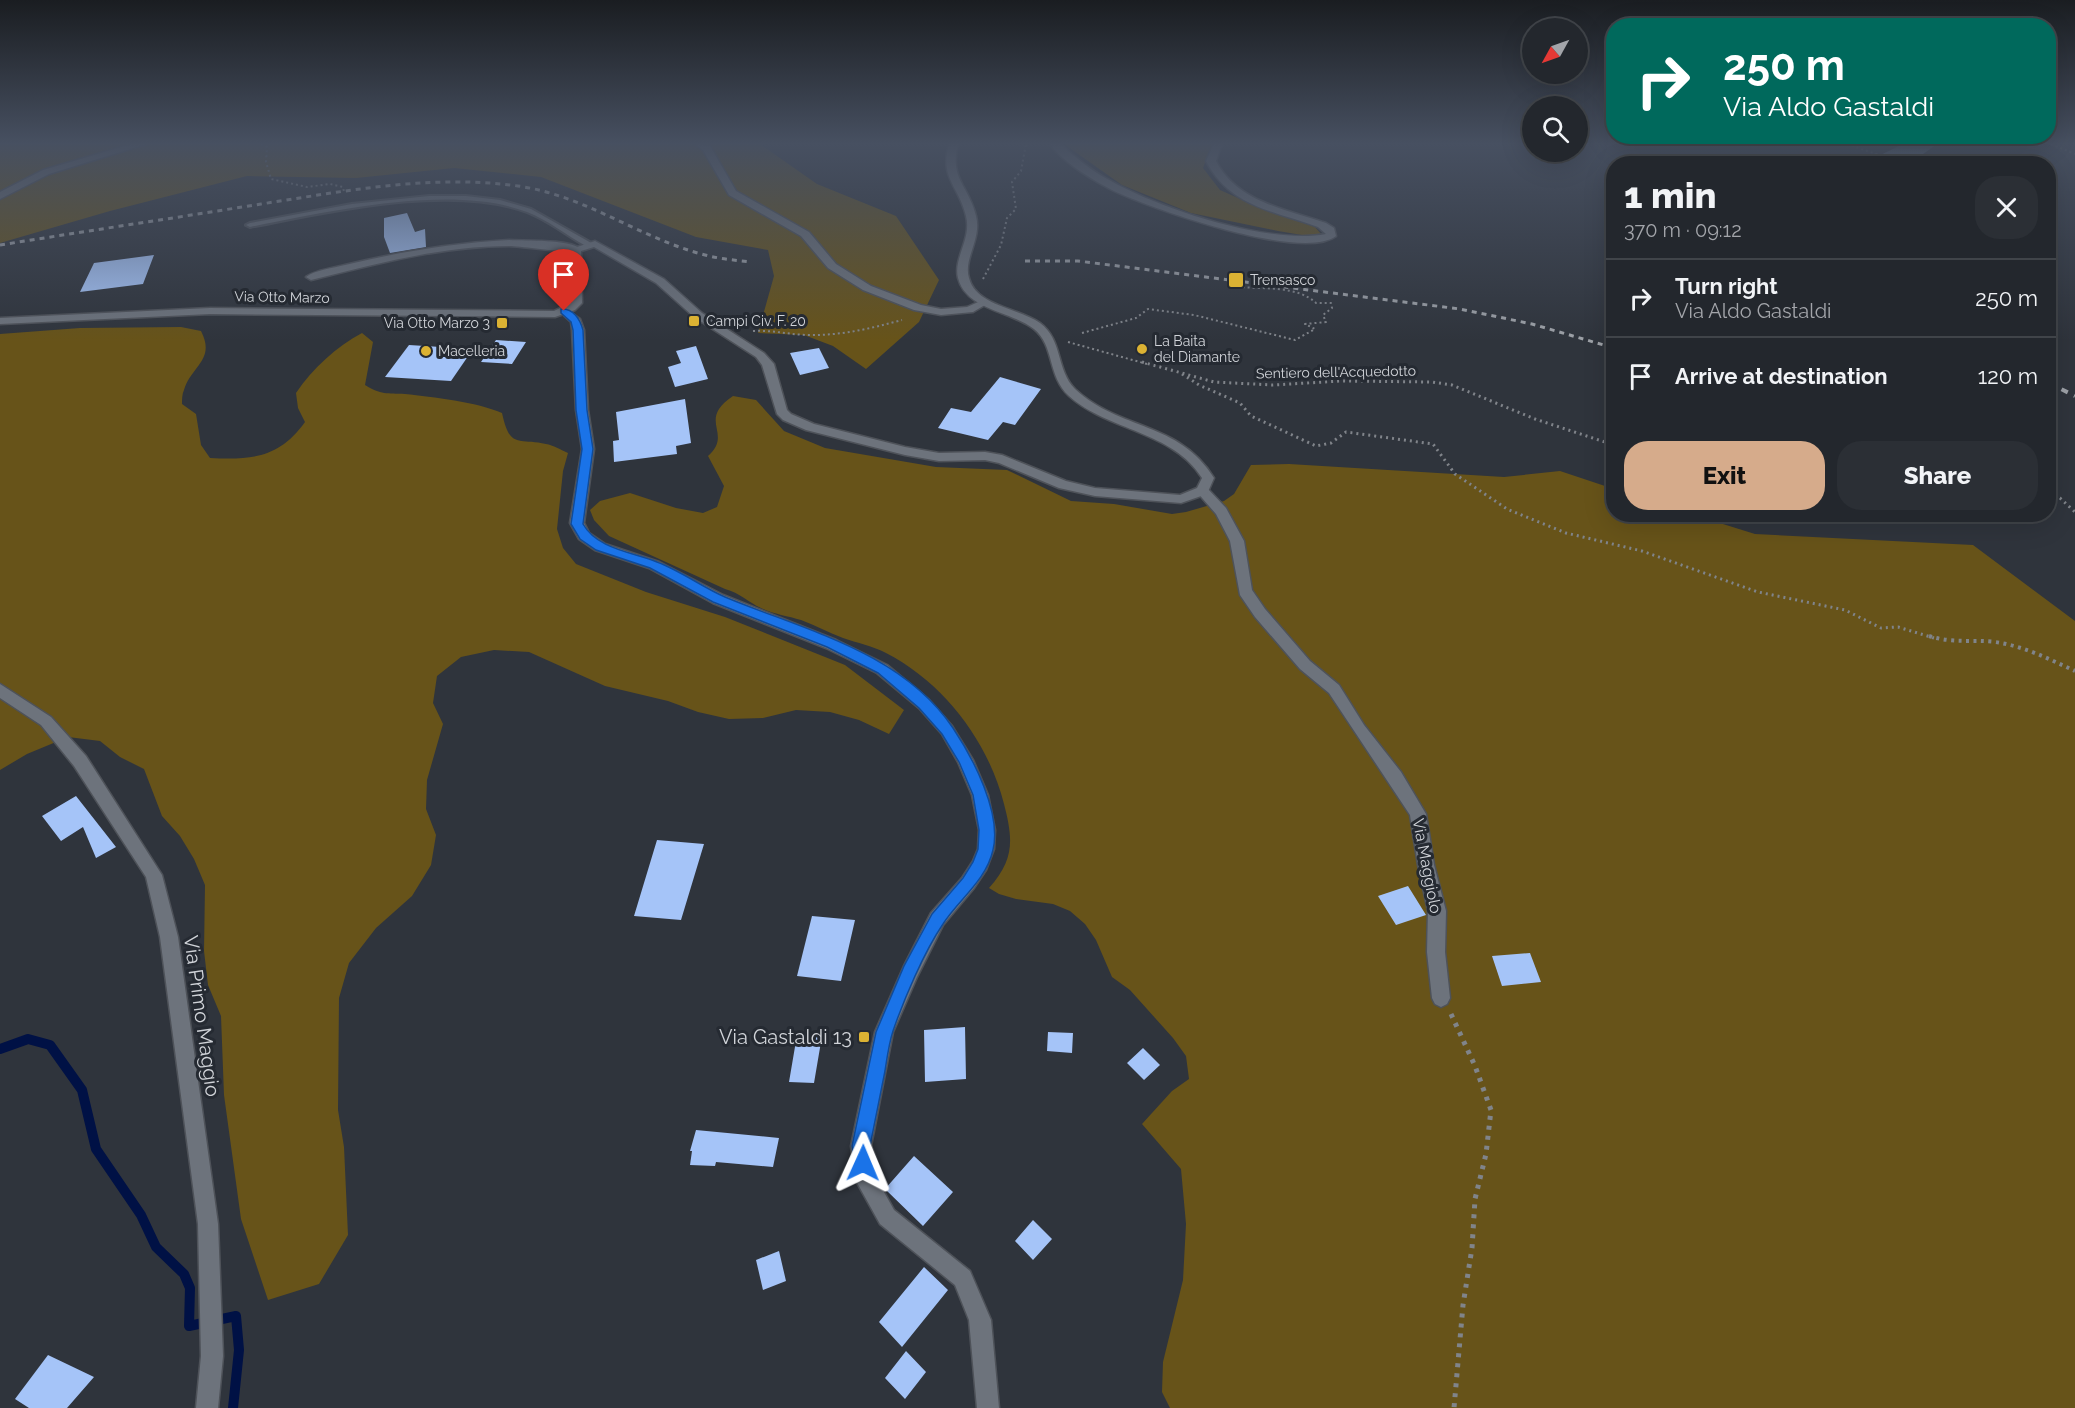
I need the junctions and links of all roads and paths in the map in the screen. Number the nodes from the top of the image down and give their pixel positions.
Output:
1 (335, 210) edge
2 (528, 210) edge
3 (759, 210) edge
4 (969, 210) edge
5 (1015, 210) edge
6 (1167, 210) edge
7 (1279, 210) edge
8 (250, 225) dead end
9 (589, 244) junction
10 (576, 249) junction
11 (310, 277) dead end
12 (1242, 286) dead end
13 (985, 302) junction
14 (564, 311) junction
15 (909, 320) dead end
16 (0, 321) edge
17 (1082, 333) dead end
18 (728, 334) junction
19 (1053, 343) junction
20 (1182, 375) junction
21 (1606, 442) edge
22 (1202, 491) junction
23 (2056, 496) edge
24 (2075, 512) edge
25 (2075, 671) edge
26 (0, 690) edge
27 (1441, 998) joint
28 (207, 1408) edge
29 (988, 1408) edge
30 (1454, 1408) edge

1 - 8 lane
2 - 9 lane
3 - 13 street
4 - 13 street
5 - 13 path
6 - 7 street
9 - 10 street
9 - 18 street
10 - 11 street
10 - 14 street
12 - 17 path
13 - 19 street
14 - 16 street, Via Otto Marzo
14 - 29 street
15 - 18 path
18 - 22 street
19 - 20 path, Sentiero dell'Acquedotto
19 - 22 street
20 - 21 path, Sentiero dell'Acquedotto
20 - 25 path
22 - 27 street, Via Maggiolo
23 - 24 path
26 - 28 street, Via Primo Maggio
27 - 30 path

